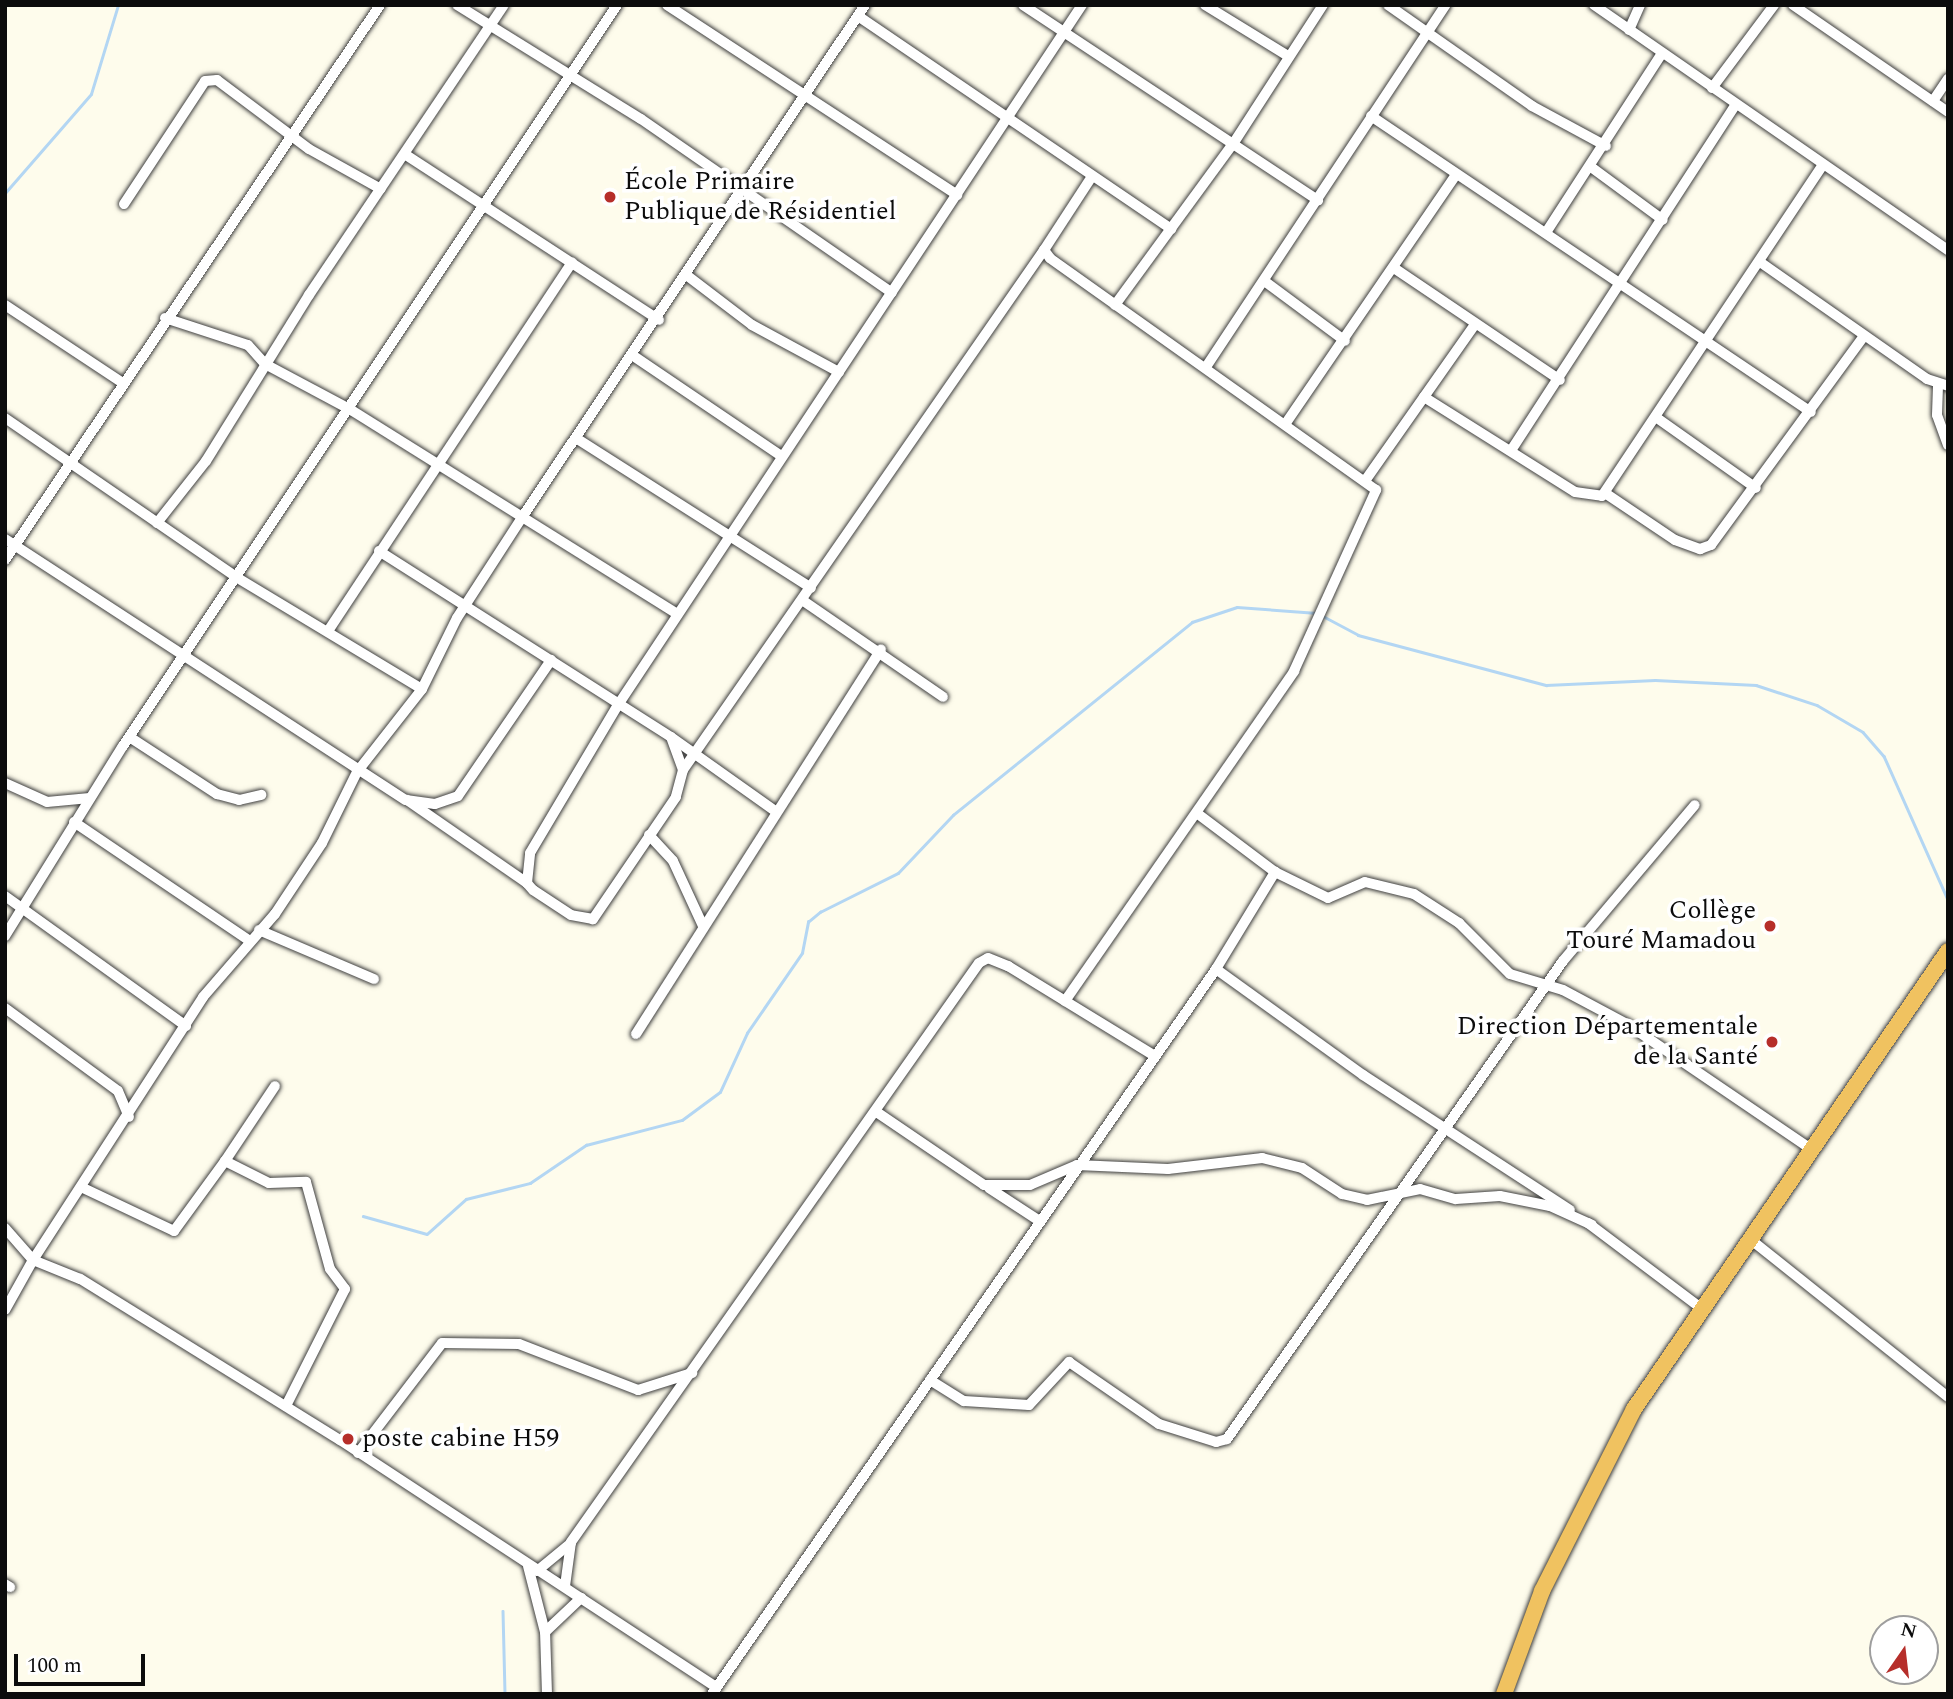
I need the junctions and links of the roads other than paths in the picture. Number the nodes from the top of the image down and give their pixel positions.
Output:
1 (380, 5) edge
2 (457, 5) edge
3 (504, 5) edge
4 (617, 5) edge
5 (667, 5) edge
6 (865, 5) edge
7 (1023, 5) edge
8 (1082, 5) edge
9 (1205, 5) edge
10 (1323, 5) edge
11 (1388, 5) edge
12 (1446, 5) edge
13 (1594, 5) edge
14 (1640, 5) edge
15 (1774, 5) edge
16 (1793, 5) edge
17 (858, 16) junction
18 (492, 24) junction
19 (1629, 30) junction
20 (1063, 34) junction
21 (1427, 34) junction
22 (1662, 53) junction
23 (1288, 56) junction
24 (571, 74) junction
25 (1948, 79) edge
26 (1712, 88) junction
27 (807, 95) junction
28 (1933, 101) junction
29 (1735, 105) junction
30 (1948, 112) edge
31 (1370, 116) junction
32 (1009, 122) junction
33 (290, 131) junction
34 (1233, 144) junction
35 (1606, 146) junction
36 (406, 155) junction
37 (1823, 165) junction
38 (1591, 167) junction
39 (1456, 175) junction
40 (1091, 178) junction
41 (381, 189) junction
42 (741, 193) junction
43 (957, 195) junction
44 (1318, 200) junction
45 (124, 204) dead end
46 (482, 204) junction
47 (1664, 220) junction
48 (1171, 229) junction
49 (1547, 231) junction
50 (1044, 250) junction
51 (1948, 250) edge
52 (1760, 262) junction
53 (572, 263) junction
54 (1394, 268) junction
55 (689, 277) junction
56 (1625, 281) junction
57 (1267, 282) junction
58 (892, 293) junction
59 (5, 305) edge
60 (1115, 305) junction
61 (165, 318) junction
62 (659, 320) junction
63 (1474, 326) junction
64 (1864, 336) junction
65 (1710, 338) junction
66 (1345, 341) junction
67 (635, 357) junction
68 (265, 364) junction
69 (1206, 367) junction
70 (839, 372) junction
71 (1560, 380) junction
72 (123, 383) junction
73 (1943, 386) edge
74 (1424, 397) junction
75 (351, 410) junction
76 (1811, 412) junction
77 (5, 418) edge
78 (1657, 418) junction
79 (1286, 424) junction
80 (579, 440) junction
81 (1948, 445) edge
82 (1512, 449) junction
83 (781, 456) junction
84 (437, 462) junction
85 (70, 463) junction
86 (1367, 478) junction
87 (1756, 488) junction
88 (1605, 493) junction
89 (523, 516) junction
90 (157, 523) junction
91 (728, 535) junction
92 (10, 542) edge
93 (379, 551) junction
94 (5, 560) edge
95 (236, 577) junction
96 (811, 588) junction
97 (802, 600) junction
98 (465, 607) junction
99 (678, 614) junction
100 (328, 631) junction
101 (881, 650) junction
102 (187, 656) junction
103 (551, 660) junction
104 (422, 689) junction
105 (943, 697) dead end
106 (618, 705) junction
107 (671, 737) junction
108 (131, 738) junction
109 (694, 757) junction
110 (684, 770) junction
111 (357, 772) junction
112 (5, 783) edge
113 (261, 795) dead end
114 (90, 798) junction
115 (406, 800) junction
116 (1695, 805) dead end
117 (775, 811) junction
118 (1198, 814) junction
119 (74, 822) junction
120 (649, 835) junction
121 (1275, 872) junction
122 (527, 883) junction
123 (5, 896) edge
124 (21, 906) junction
125 (703, 926) junction
126 (258, 930) junction
127 (5, 936) edge
128 (248, 940) junction
129 (1948, 951) edge
130 (1216, 969) junction
131 (374, 979) dead end
132 (1547, 984) junction
133 (1065, 1002) junction
134 (5, 1008) edge
135 (186, 1026) junction
136 (636, 1034) dead end
137 (1155, 1056) junction
138 (275, 1086) dead end
139 (877, 1113) junction
140 (129, 1117) junction
141 (1447, 1128) junction
142 (1811, 1149) junction
143 (225, 1161) junction
144 (1077, 1165) junction
145 (984, 1185) junction
146 (80, 1187) junction
147 (1398, 1194) junction
148 (1038, 1220) junction
149 (1592, 1225) junction
150 (5, 1228) edge
151 (1750, 1239) junction
152 (33, 1260) junction
153 (1702, 1309) junction
154 (5, 1310) edge
155 (692, 1373) junction
156 (930, 1380) junction
157 (1948, 1397) edge
158 (286, 1406) junction
159 (358, 1453) junction
160 (571, 1542) junction
161 (533, 1568) junction
162 (565, 1586) junction
163 (581, 1598) junction
164 (545, 1632) junction
165 (714, 1690) edge
166 (547, 1694) edge
167 (1504, 1694) edge

1 - 33 street
2 - 18 street
3 - 18 street
4 - 24 street
5 - 27 street
6 - 17 street
7 - 20 street
8 - 20 street
9 - 23 street
10 - 23 street
11 - 21 street
12 - 21 street
13 - 19 street
14 - 19 street
15 - 26 street
16 - 28 street
17 - 27 street
17 - 32 street
18 - 24 street
18 - 36 street
19 - 22 street
20 - 32 street
20 - 34 street
21 - 31 street
21 - 35 street
22 - 26 street
22 - 35 street
23 - 34 street
24 - 42 street
24 - 46 street
25 - 28 street
26 - 29 street
27 - 42 street
27 - 43 street
28 - 30 street
29 - 37 street
29 - 47 street
31 - 39 street
31 - 44 street
32 - 40 street
32 - 43 street
33 - 41 street
33 - 45 street
33 - 61 street
34 - 44 street
34 - 48 street
35 - 38 street
36 - 41 street
36 - 46 street
37 - 51 street
37 - 52 street
38 - 47 street
38 - 49 street
39 - 49 street
39 - 54 street
40 - 48 street
40 - 50 street
41 - 68 street
42 - 55 street
42 - 58 street
43 - 58 street
44 - 57 street
46 - 53 street
46 - 75 street
47 - 56 street
48 - 60 street
49 - 56 street
50 - 60 street
50 - 96 street
52 - 64 street
52 - 65 street
53 - 62 street
53 - 84 street
54 - 63 street
54 - 66 street
55 - 62 street
55 - 70 street
56 - 65 street
56 - 71 street
57 - 66 street
57 - 69 street
58 - 70 street
59 - 72 street
60 - 69 street
61 - 68 street
61 - 72 street
62 - 67 street
63 - 71 street
63 - 74 street
64 - 73 street
64 - 76 street
65 - 76 street
65 - 78 street
66 - 79 street
67 - 80 street
67 - 83 street
68 - 75 street
68 - 90 street
69 - 79 street
70 - 83 street
71 - 82 street
72 - 85 street
73 - 81 street
74 - 82 street
74 - 86 street
75 - 84 street
75 - 95 street
76 - 87 street
77 - 85 street
78 - 87 street
78 - 88 street
79 - 86 street
80 - 89 street
80 - 91 street
82 - 88 street
83 - 91 street
84 - 89 street
84 - 93 street
85 - 90 street
85 - 92 street
86 - 118 street
87 - 88 street
89 - 98 street
89 - 99 street
90 - 95 street
91 - 96 street
91 - 99 street
92 - 94 street
92 - 102 street
93 - 98 street
93 - 100 street
95 - 100 street
95 - 102 street
96 - 97 street
97 - 101 street
97 - 109 street
98 - 103 street
98 - 104 street
99 - 106 street
100 - 104 street
101 - 105 street
101 - 117 street
102 - 108 street
102 - 111 street
103 - 106 street
103 - 115 street
104 - 111 street
106 - 107 street
106 - 122 street
107 - 109 street
107 - 110 street
108 - 113 street
108 - 114 street
109 - 110 street
109 - 117 street
110 - 120 street
111 - 115 street
111 - 126 street
112 - 114 street
114 - 119 street
115 - 122 street
116 - 132 street
117 - 125 street
118 - 121 street
118 - 133 street
119 - 124 street
119 - 128 street
120 - 122 street
120 - 125 street
121 - 130 street
121 - 132 street
123 - 124 street
124 - 127 street
124 - 135 street
125 - 136 street
126 - 128 street
126 - 131 street
128 - 135 street
129 - 142 highway
130 - 137 street
130 - 141 street
132 - 141 street
132 - 142 street
133 - 137 street
133 - 139 street
134 - 140 street
135 - 140 street
137 - 144 street
138 - 143 street
139 - 145 street
139 - 155 street
140 - 146 street
141 - 147 street
141 - 149 street
142 - 151 highway
143 - 146 street
143 - 158 street
144 - 145 street
144 - 147 street
144 - 148 street
145 - 148 street
146 - 152 street
147 - 149 street
147 - 156 street
148 - 156 street
149 - 153 street
150 - 152 street
151 - 153 highway
151 - 157 street
152 - 154 street
152 - 158 street
153 - 167 highway
155 - 159 street
155 - 160 street
156 - 165 street
158 - 159 street
159 - 161 street
160 - 161 street
160 - 162 street
161 - 162 street
161 - 164 street
162 - 163 street
163 - 164 street
163 - 165 street
164 - 166 street

